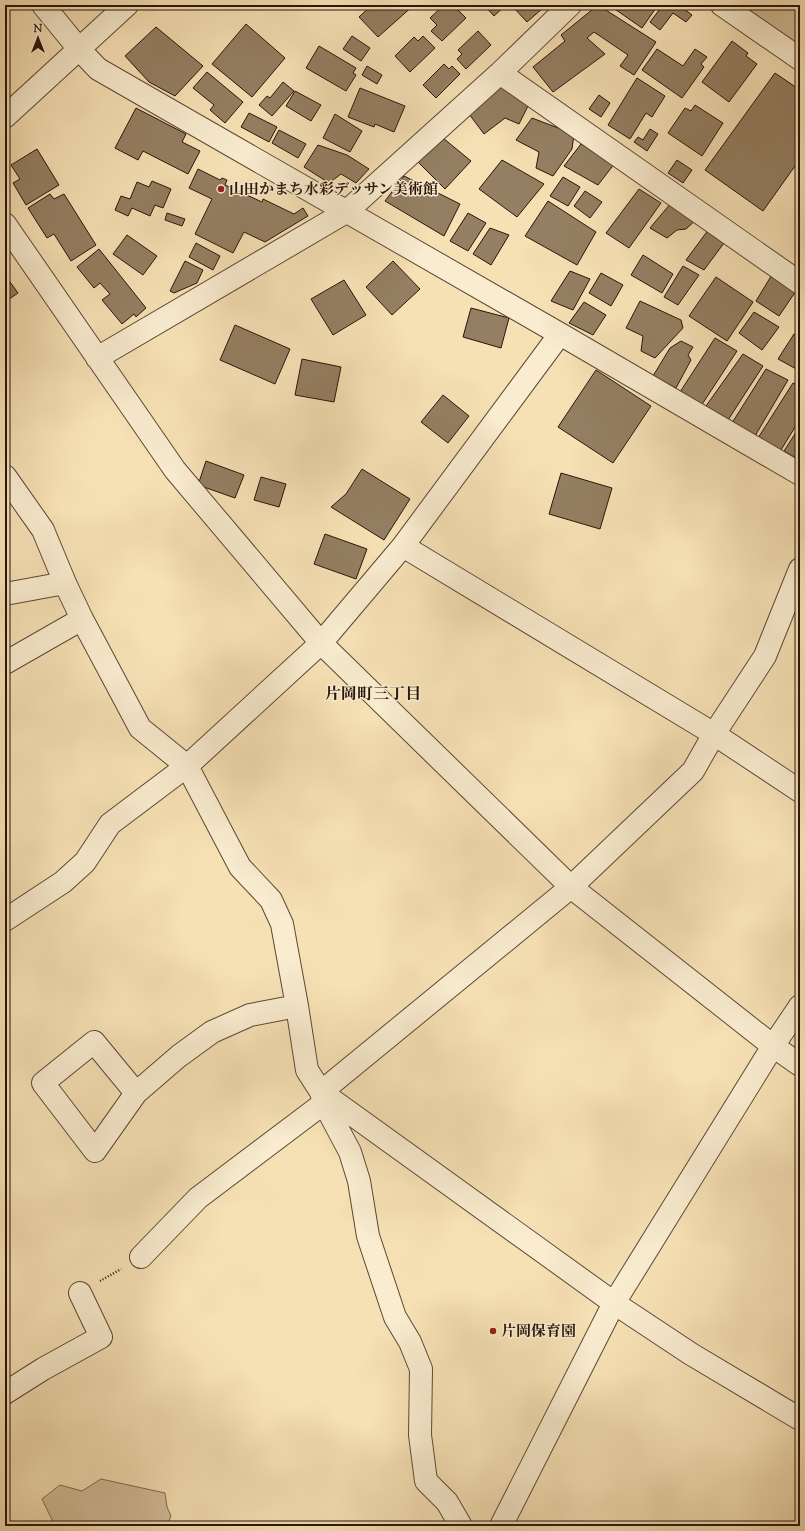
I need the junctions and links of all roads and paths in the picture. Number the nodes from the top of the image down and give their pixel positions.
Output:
1 (43, 5) edge
2 (127, 5) edge
3 (570, 5) edge
4 (722, 5) edge
5 (79, 50) junction
6 (800, 59) edge
7 (500, 73) junction
8 (5, 117) edge
9 (346, 212) junction
10 (5, 224) edge
11 (800, 283) edge
12 (560, 334) junction
13 (97, 358) junction
14 (800, 474) edge
15 (5, 476) edge
16 (403, 546) junction
17 (800, 569) edge
18 (65, 583) junction
19 (5, 594) edge
20 (82, 619) junction
21 (321, 642) junction
22 (5, 663) edge
23 (714, 734) junction
24 (187, 766) junction
25 (800, 791) edge
26 (571, 887) junction
27 (5, 920) edge
28 (297, 1006) junction
29 (800, 1006) edge
30 (773, 1046) junction
31 (800, 1065) edge
32 (136, 1093) junction
33 (323, 1097) junction
34 (141, 1257) joint
35 (80, 1293) joint
36 (614, 1303) junction
37 (5, 1393) edge
38 (800, 1419) edge
39 (461, 1526) edge
40 (501, 1526) edge

1 - 5 street
2 - 5 street
3 - 7 street
4 - 6 street
5 - 8 street
5 - 9 street
7 - 9 street
7 - 11 street
9 - 12 street
9 - 13 street
10 - 13 street
12 - 14 street
12 - 16 street
13 - 21 street
15 - 18 street
16 - 21 street
16 - 23 street
17 - 23 street
18 - 19 street
18 - 20 street
20 - 22 street
20 - 24 street
21 - 24 street
21 - 26 street
23 - 25 street
23 - 26 street
24 - 27 street
24 - 28 street
26 - 30 street
26 - 33 street
28 - 32 street
28 - 33 street
29 - 30 street
30 - 31 street
30 - 36 street
32 - 32 street
33 - 34 street
33 - 36 street
33 - 39 street
34 - 35 path
35 - 37 street
36 - 38 street
36 - 40 street

